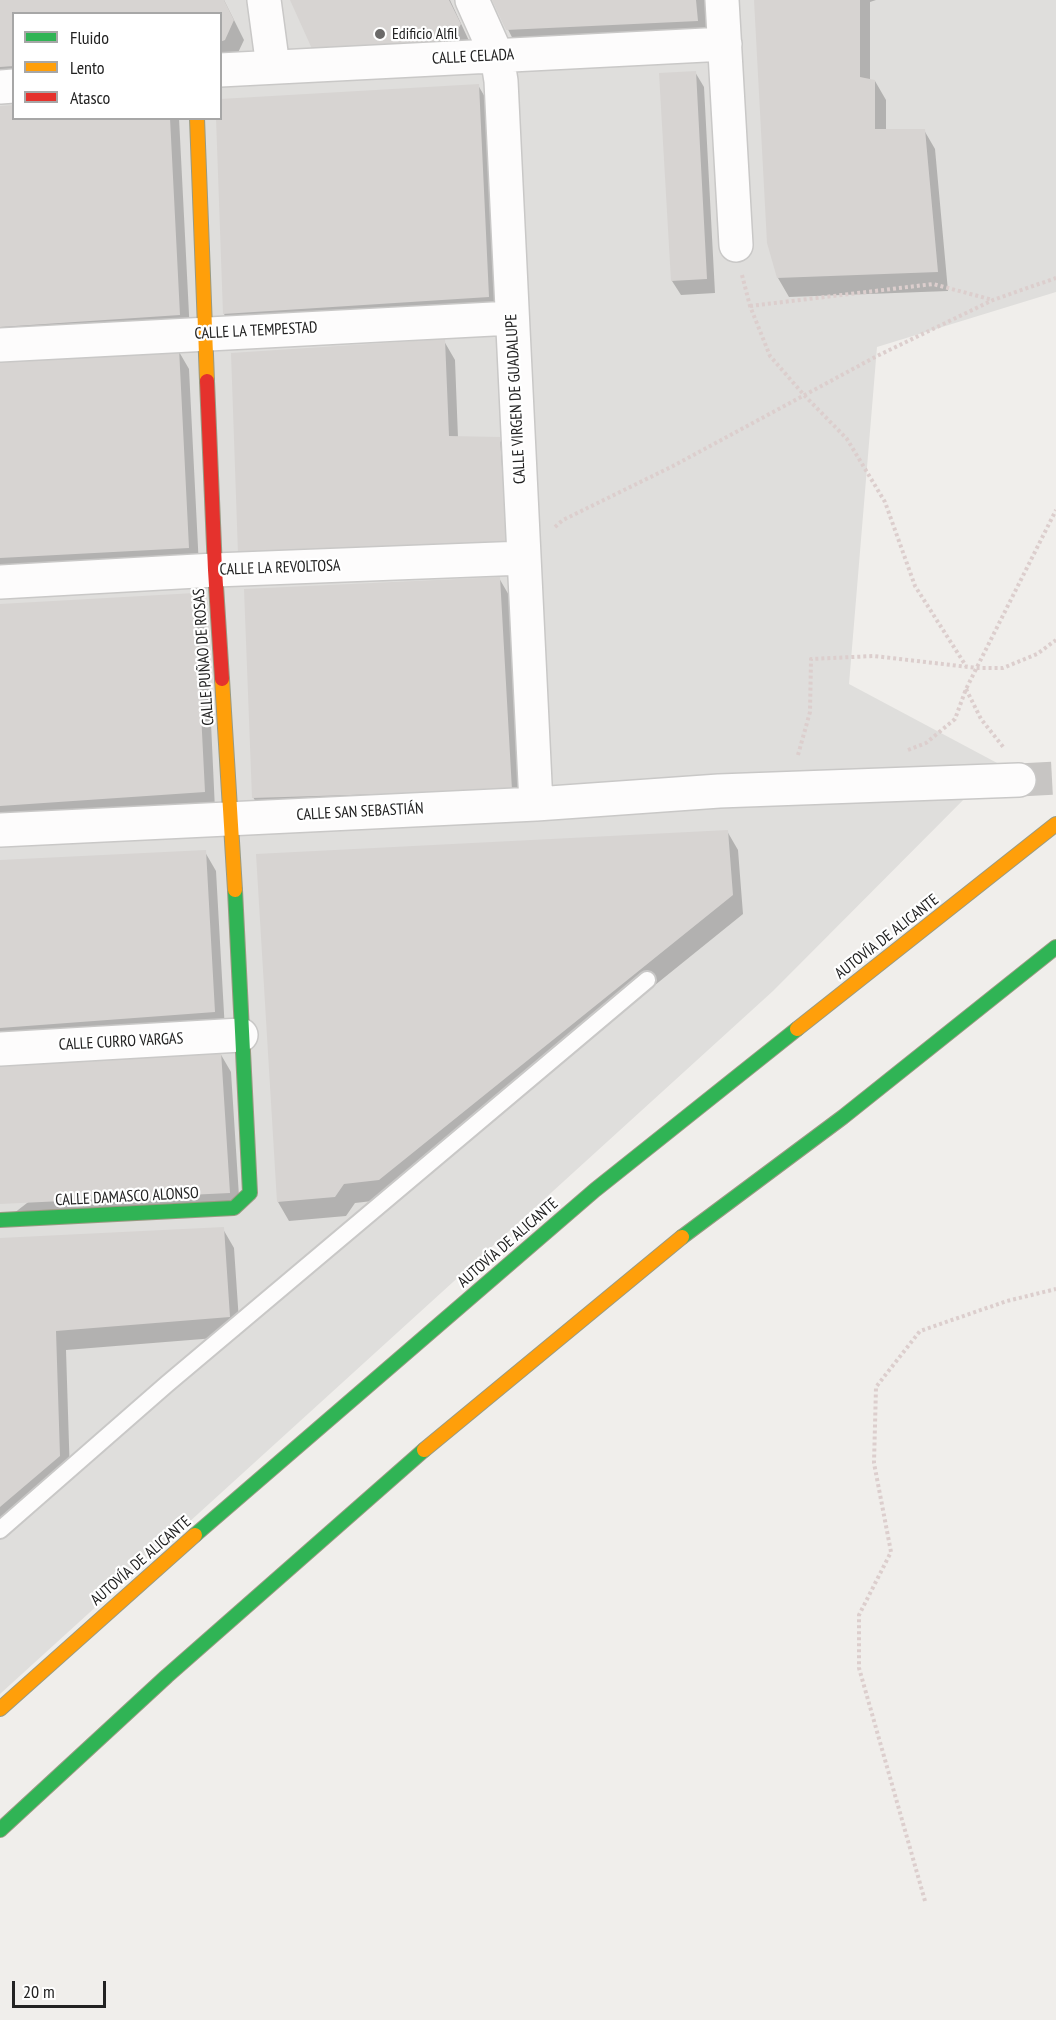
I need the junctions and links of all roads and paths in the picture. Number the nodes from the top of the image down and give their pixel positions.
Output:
1 (264, 0) edge
2 (472, 0) edge
3 (722, 0) edge
4 (725, 45) junction
5 (497, 56) junction
6 (273, 67) junction
7 (222, 70) edge
8 (197, 120) edge
9 (736, 245) joint
10 (1056, 278) edge
11 (993, 300) junction
12 (750, 306) junction
13 (512, 318) junction
14 (205, 333) junction
15 (0, 345) edge
16 (804, 396) junction
17 (1056, 510) edge
18 (524, 558) junction
19 (215, 570) junction
20 (0, 582) edge
21 (1056, 640) edge
22 (966, 666) junction
23 (977, 668) junction
24 (966, 689) junction
25 (905, 751) dead end
26 (796, 762) dead end
27 (1015, 780) joint
28 (536, 804) junction
29 (231, 819) junction
30 (1056, 824) edge
31 (0, 830) edge
32 (1056, 947) edge
33 (647, 980) dead end
34 (241, 1035) junction
35 (0, 1048) edge
36 (250, 1192) joint
37 (0, 1220) edge
38 (1056, 1289) edge
39 (0, 1530) edge
40 (0, 1709) edge
41 (0, 1830) edge
42 (925, 1901) dead end

1 - 6 street
2 - 5 street, CALLE VIRGEN DE GUADALUPE
3 - 4 street
4 - 5 street, CALLE CELADA
4 - 9 street
5 - 6 street, CALLE CELADA
5 - 13 street, CALLE VIRGEN DE GUADALUPE
6 - 7 street, CALLE CELADA
8 - 14 main road, CALLE PUÑAO DE ROSAS
9 - 12 path
10 - 11 path
11 - 12 path
11 - 16 path
12 - 16 path
13 - 14 street, CALLE LA TEMPESTAD
13 - 18 street, CALLE VIRGEN DE GUADALUPE
14 - 15 street, CALLE LA TEMPESTAD
14 - 19 main road, CALLE PUÑAO DE ROSAS
16 - 18 path
16 - 22 path
17 - 23 path
18 - 19 street, CALLE LA REVOLTOSA
18 - 28 street, CALLE VIRGEN DE GUADALUPE
19 - 20 street, CALLE LA REVOLTOSA
19 - 29 main road, CALLE PUÑAO DE ROSAS
21 - 23 path
22 - 23 path
22 - 26 path
23 - 24 path
24 - 25 path
24 - 27 path
27 - 28 street, CALLE SAN SEBASTIÁN
28 - 29 street, CALLE SAN SEBASTIÁN
29 - 31 street, CALLE SAN SEBASTIÁN
29 - 34 main road, CALLE PUÑAO DE ROSAS
30 - 40 main road, AUTOVÍA DE ALICANTE
32 - 41 main road
33 - 39 lane
34 - 35 street, CALLE CURRO VARGAS
34 - 36 main road, CALLE PUÑAO DE ROSAS
36 - 37 main road, CALLE DAMASCO ALONSO
38 - 42 path

